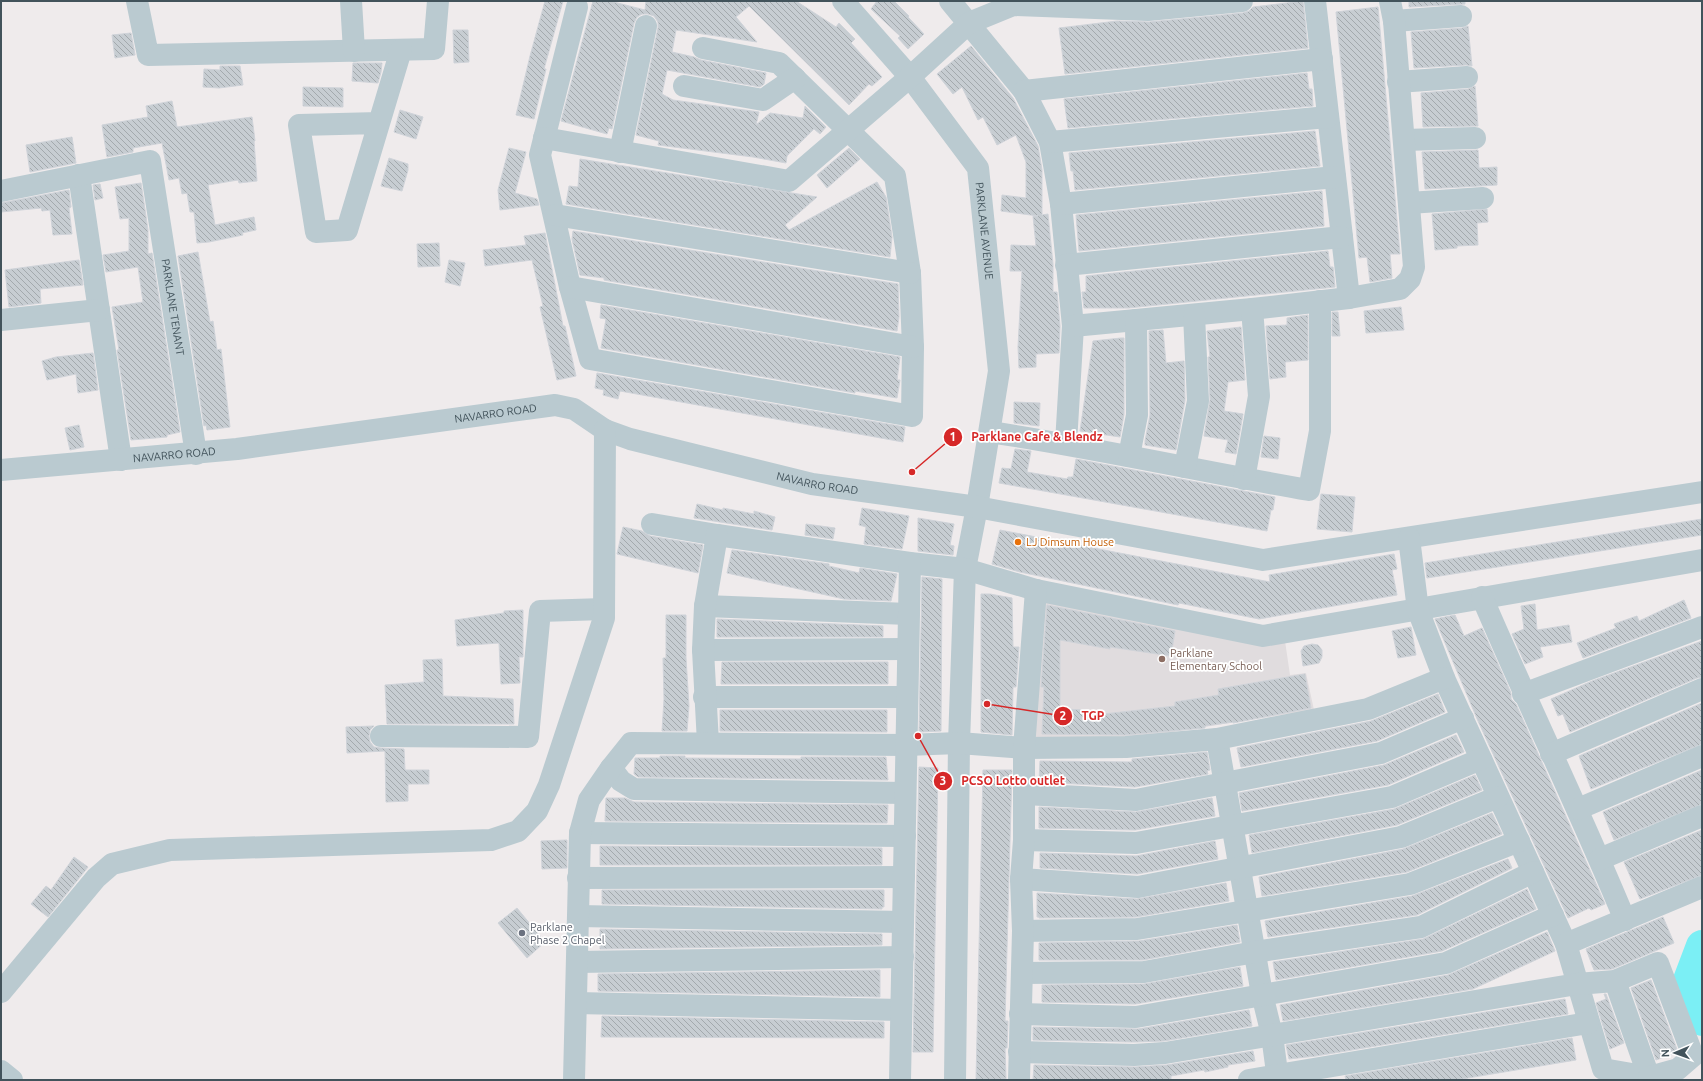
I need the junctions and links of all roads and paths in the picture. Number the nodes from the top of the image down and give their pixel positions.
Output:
1 (137, 1) edge
2 (351, 1) edge
3 (438, 1) edge
4 (843, 1) edge
5 (950, 1) edge
6 (1242, 1) edge
7 (1315, 1) edge
8 (577, 8) dead end
9 (1392, 11) edge
10 (1462, 16) dead end
11 (969, 23) junction
12 (646, 26) dead end
13 (703, 48) dead end
14 (401, 50) junction
15 (354, 51) junction
16 (1322, 59) junction
17 (910, 77) junction
18 (1467, 77) dead end
19 (795, 78) junction
20 (1398, 82) junction
21 (684, 86) dead end
22 (1024, 91) junction
23 (1328, 117) junction
24 (379, 123) junction
25 (848, 130) junction
26 (544, 138) junction
27 (1475, 138) dead end
28 (1404, 140) junction
29 (1050, 142) junction
30 (620, 152) junction
31 (78, 175) junction
32 (1335, 177) junction
33 (1, 190) edge
34 (1484, 198) dead end
35 (1409, 203) junction
36 (1061, 204) junction
37 (555, 215) junction
38 (1342, 237) junction
39 (1066, 265) junction
40 (910, 273) junction
41 (570, 287) junction
42 (1349, 298) junction
43 (1320, 301) junction
44 (1252, 309) junction
45 (99, 310) junction
46 (1194, 315) junction
47 (1, 320) edge
48 (1136, 320) junction
49 (1073, 326) junction
50 (912, 347) junction
51 (605, 430) junction
52 (990, 432) junction
53 (1066, 444) junction
54 (196, 454) junction
55 (1129, 456) junction
56 (121, 460) junction
57 (1185, 467) junction
58 (1, 470) edge
59 (1244, 479) junction
60 (1702, 492) edge
61 (977, 507) junction
62 (652, 524) dead end
63 (717, 535) junction
64 (1409, 538) junction
65 (1702, 560) edge
66 (910, 563) junction
67 (965, 570) junction
68 (1036, 590) junction
69 (1482, 597) junction
70 (705, 606) junction
71 (604, 608) junction
72 (1418, 610) junction
73 (908, 614) junction
74 (1702, 627) edge
75 (908, 649) junction
76 (702, 650) junction
77 (1444, 678) junction
78 (1702, 689) edge
79 (1524, 694) junction
80 (907, 696) junction
81 (704, 697) junction
82 (1463, 718) junction
83 (381, 736) dead end
84 (1217, 739) junction
85 (708, 743) junction
86 (959, 743) junction
87 (906, 745) junction
88 (1024, 748) junction
89 (1551, 754) junction
90 (1702, 756) edge
91 (1481, 759) junction
92 (611, 768) junction
93 (1225, 784) junction
94 (905, 794) junction
95 (1025, 794) junction
96 (1498, 797) junction
97 (1578, 809) junction
98 (1702, 816) edge
99 (1232, 826) junction
100 (580, 833) junction
101 (904, 836) junction
102 (1024, 840) junction
103 (1519, 841) junction
104 (1600, 859) junction
105 (1240, 868) junction
106 (1533, 872) junction
107 (904, 877) junction
108 (578, 878) junction
109 (1021, 879) junction
110 (1702, 887) edge
111 (1247, 910) junction
112 (1553, 915) junction
113 (578, 916) junction
114 (1625, 920) junction
115 (903, 922) junction
116 (1023, 931) junction
117 (1566, 944) junction
118 (1255, 952) junction
119 (903, 957) junction
120 (577, 962) junction
121 (1022, 972) junction
122 (1615, 981) junction
123 (1577, 984) junction
124 (1, 992) edge
125 (1262, 994) junction
126 (576, 1003) junction
127 (901, 1010) junction
128 (1020, 1014) junction
129 (1588, 1024) junction
130 (1272, 1034) junction
131 (1019, 1052) junction
132 (1, 1071) edge
133 (1649, 1077) junction
134 (1277, 1078) edge
135 (12, 1080) edge
136 (574, 1080) edge
137 (900, 1080) edge
138 (955, 1080) edge
139 (1019, 1080) edge
140 (1249, 1080) edge

1 - 15 street
2 - 15 street
3 - 14 street
4 - 17 street, PARKLANE AVENUE
5 - 11 street
6 - 11 street
7 - 16 street
8 - 26 street
9 - 10 street
9 - 20 street
11 - 17 street
11 - 22 street
12 - 30 street
13 - 19 street
14 - 15 street
14 - 24 street
16 - 22 street
16 - 23 street
17 - 25 street
17 - 52 street, PARKLANE AVENUE
18 - 20 street
19 - 21 street
19 - 25 street
20 - 28 street
22 - 29 street
23 - 29 street
23 - 32 street
24 - 24 street
25 - 30 street
25 - 40 street
26 - 30 street
26 - 37 street
27 - 28 street
28 - 35 street
29 - 36 street
31 - 33 street
31 - 45 street
31 - 54 street, PARKLANE TENANT
32 - 36 street
32 - 38 street
34 - 35 street
35 - 42 street
36 - 39 street
37 - 40 street
37 - 41 street
38 - 39 street
38 - 42 street
39 - 49 street
40 - 50 street
41 - 50 street
41 - 50 street
42 - 43 street
43 - 44 street
43 - 59 street
44 - 46 street
44 - 59 street
45 - 47 street
45 - 56 street
46 - 48 street
46 - 57 street
48 - 49 street
48 - 55 street
49 - 53 street
51 - 54 street, NAVARRO ROAD
51 - 61 street, NAVARRO ROAD
51 - 71 street
52 - 53 street
52 - 61 street, PARKLANE AVENUE
53 - 55 street
54 - 56 street, NAVARRO ROAD
55 - 57 street
56 - 58 street, NAVARRO ROAD
57 - 59 street
60 - 64 street, NAVARRO ROAD
61 - 64 street, NAVARRO ROAD
61 - 67 street, PARKLANE AVENUE
62 - 63 street
63 - 66 street
63 - 70 street
64 - 72 street
65 - 69 street
66 - 67 street
66 - 73 street
67 - 68 street
67 - 86 street, PARKLANE AVENUE
68 - 72 street
68 - 88 street
69 - 72 street
69 - 79 street
70 - 73 street
70 - 76 street
71 - 83 street
71 - 124 street
72 - 77 street
73 - 75 street
74 - 79 street
75 - 76 street
75 - 80 street
76 - 81 street
77 - 82 street
77 - 84 street
78 - 89 street
79 - 89 street
80 - 81 street
80 - 87 street
81 - 85 street
82 - 91 street
82 - 93 street
84 - 88 street
84 - 93 street
85 - 87 street
85 - 92 street
86 - 87 street
86 - 88 street
86 - 138 street, PARKLANE AVENUE
87 - 94 street
88 - 95 street
89 - 97 street
90 - 97 street
91 - 96 street
91 - 99 street
92 - 94 street
92 - 100 street
93 - 95 street
93 - 99 street
94 - 101 street
95 - 102 street
96 - 103 street
96 - 105 street
97 - 104 street
98 - 104 street
99 - 102 street
99 - 105 street
100 - 101 street
100 - 108 street
101 - 107 street
102 - 109 street
103 - 106 street
103 - 111 street
104 - 114 street
105 - 109 street
105 - 111 street
106 - 112 street
106 - 118 street
107 - 108 street
107 - 115 street
108 - 113 street
109 - 116 street
110 - 114 street
111 - 116 street
111 - 118 street
112 - 117 street
112 - 125 street
113 - 115 street
113 - 120 street
114 - 117 street
115 - 119 street
116 - 121 street
117 - 123 street
118 - 121 street
118 - 125 street
119 - 120 street
119 - 127 street
120 - 126 street
121 - 128 street
122 - 123 street
122 - 133 street
122 - 133 street
123 - 129 street
123 - 130 street
125 - 128 street
125 - 130 street
126 - 127 street
126 - 136 street
127 - 137 street
128 - 131 street
129 - 133 street
129 - 134 street
130 - 131 street
130 - 134 street
131 - 139 street
132 - 135 street
134 - 140 street

